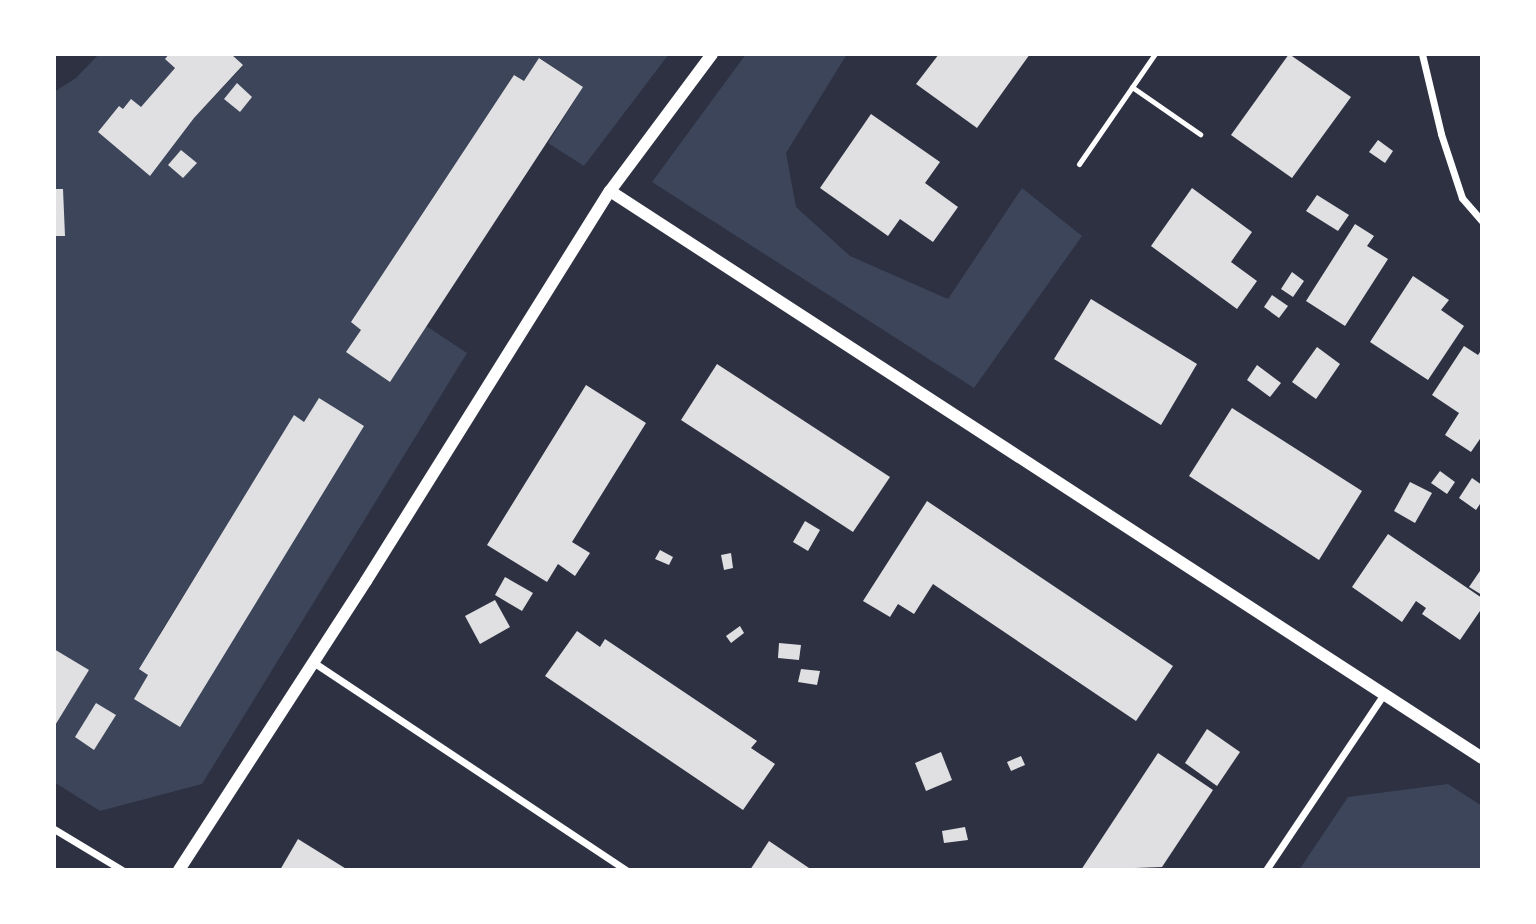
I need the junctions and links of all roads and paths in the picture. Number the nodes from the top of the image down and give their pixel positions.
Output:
1 (712, 54) edge
2 (1155, 54) edge
3 (1422, 54) edge
4 (1132, 87) junction
5 (1200, 134) dead end
6 (1079, 164) dead end
7 (610, 191) junction
8 (1482, 222) edge
9 (313, 662) junction
10 (1384, 694) junction
11 (1482, 758) edge
12 (54, 829) edge
13 (122, 870) edge
14 (179, 870) edge
15 (626, 870) edge
16 (1266, 870) edge

1 - 7 street
2 - 4 lane
3 - 8 street
4 - 5 lane
4 - 6 lane
7 - 9 street
7 - 10 street
9 - 14 street
9 - 15 street
10 - 11 street
10 - 16 street
12 - 13 street

